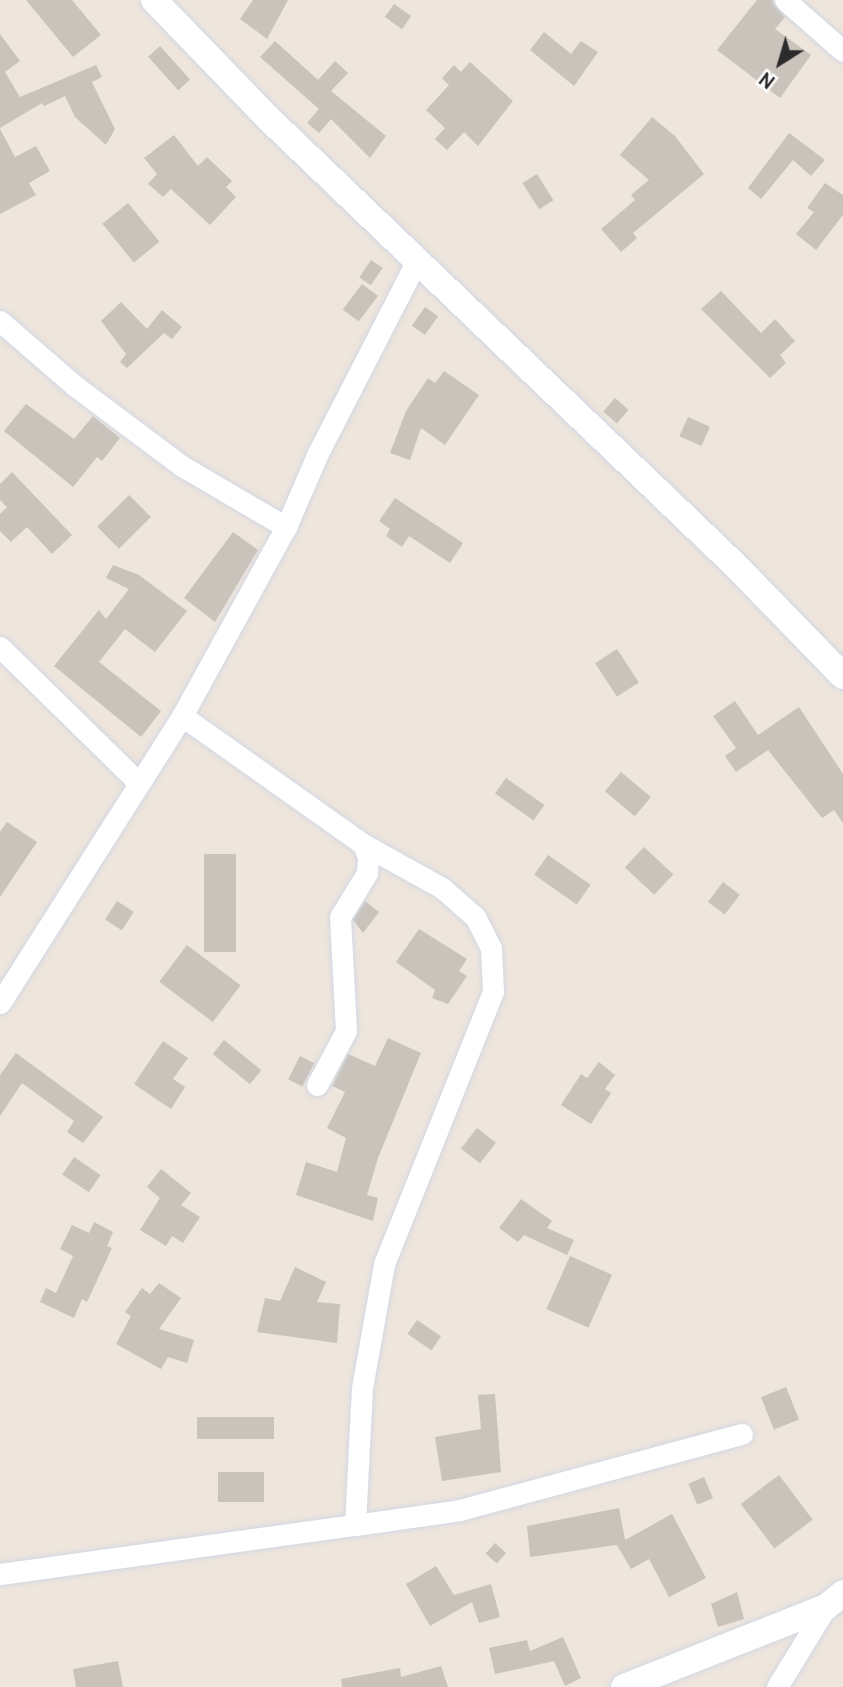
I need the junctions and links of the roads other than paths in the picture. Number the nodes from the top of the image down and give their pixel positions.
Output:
1 (154, 0) edge
2 (785, 0) edge
3 (843, 51) edge
4 (417, 260) junction
5 (0, 321) edge
6 (286, 527) junction
7 (0, 647) edge
8 (843, 676) edge
9 (182, 716) junction
10 (139, 783) junction
11 (363, 844) junction
12 (0, 1003) edge
13 (317, 1085) dead end
14 (742, 1434) dead end
15 (355, 1525) junction
16 (0, 1574) edge
17 (835, 1600) edge
18 (624, 1687) edge
19 (777, 1687) edge

1 - 4 street
2 - 3 street
4 - 6 street
4 - 8 street
5 - 6 street
6 - 9 street
7 - 10 street
9 - 10 street
9 - 11 street
10 - 12 street
11 - 13 street
11 - 15 street
14 - 15 street
15 - 16 street
17 - 18 street
17 - 19 street

